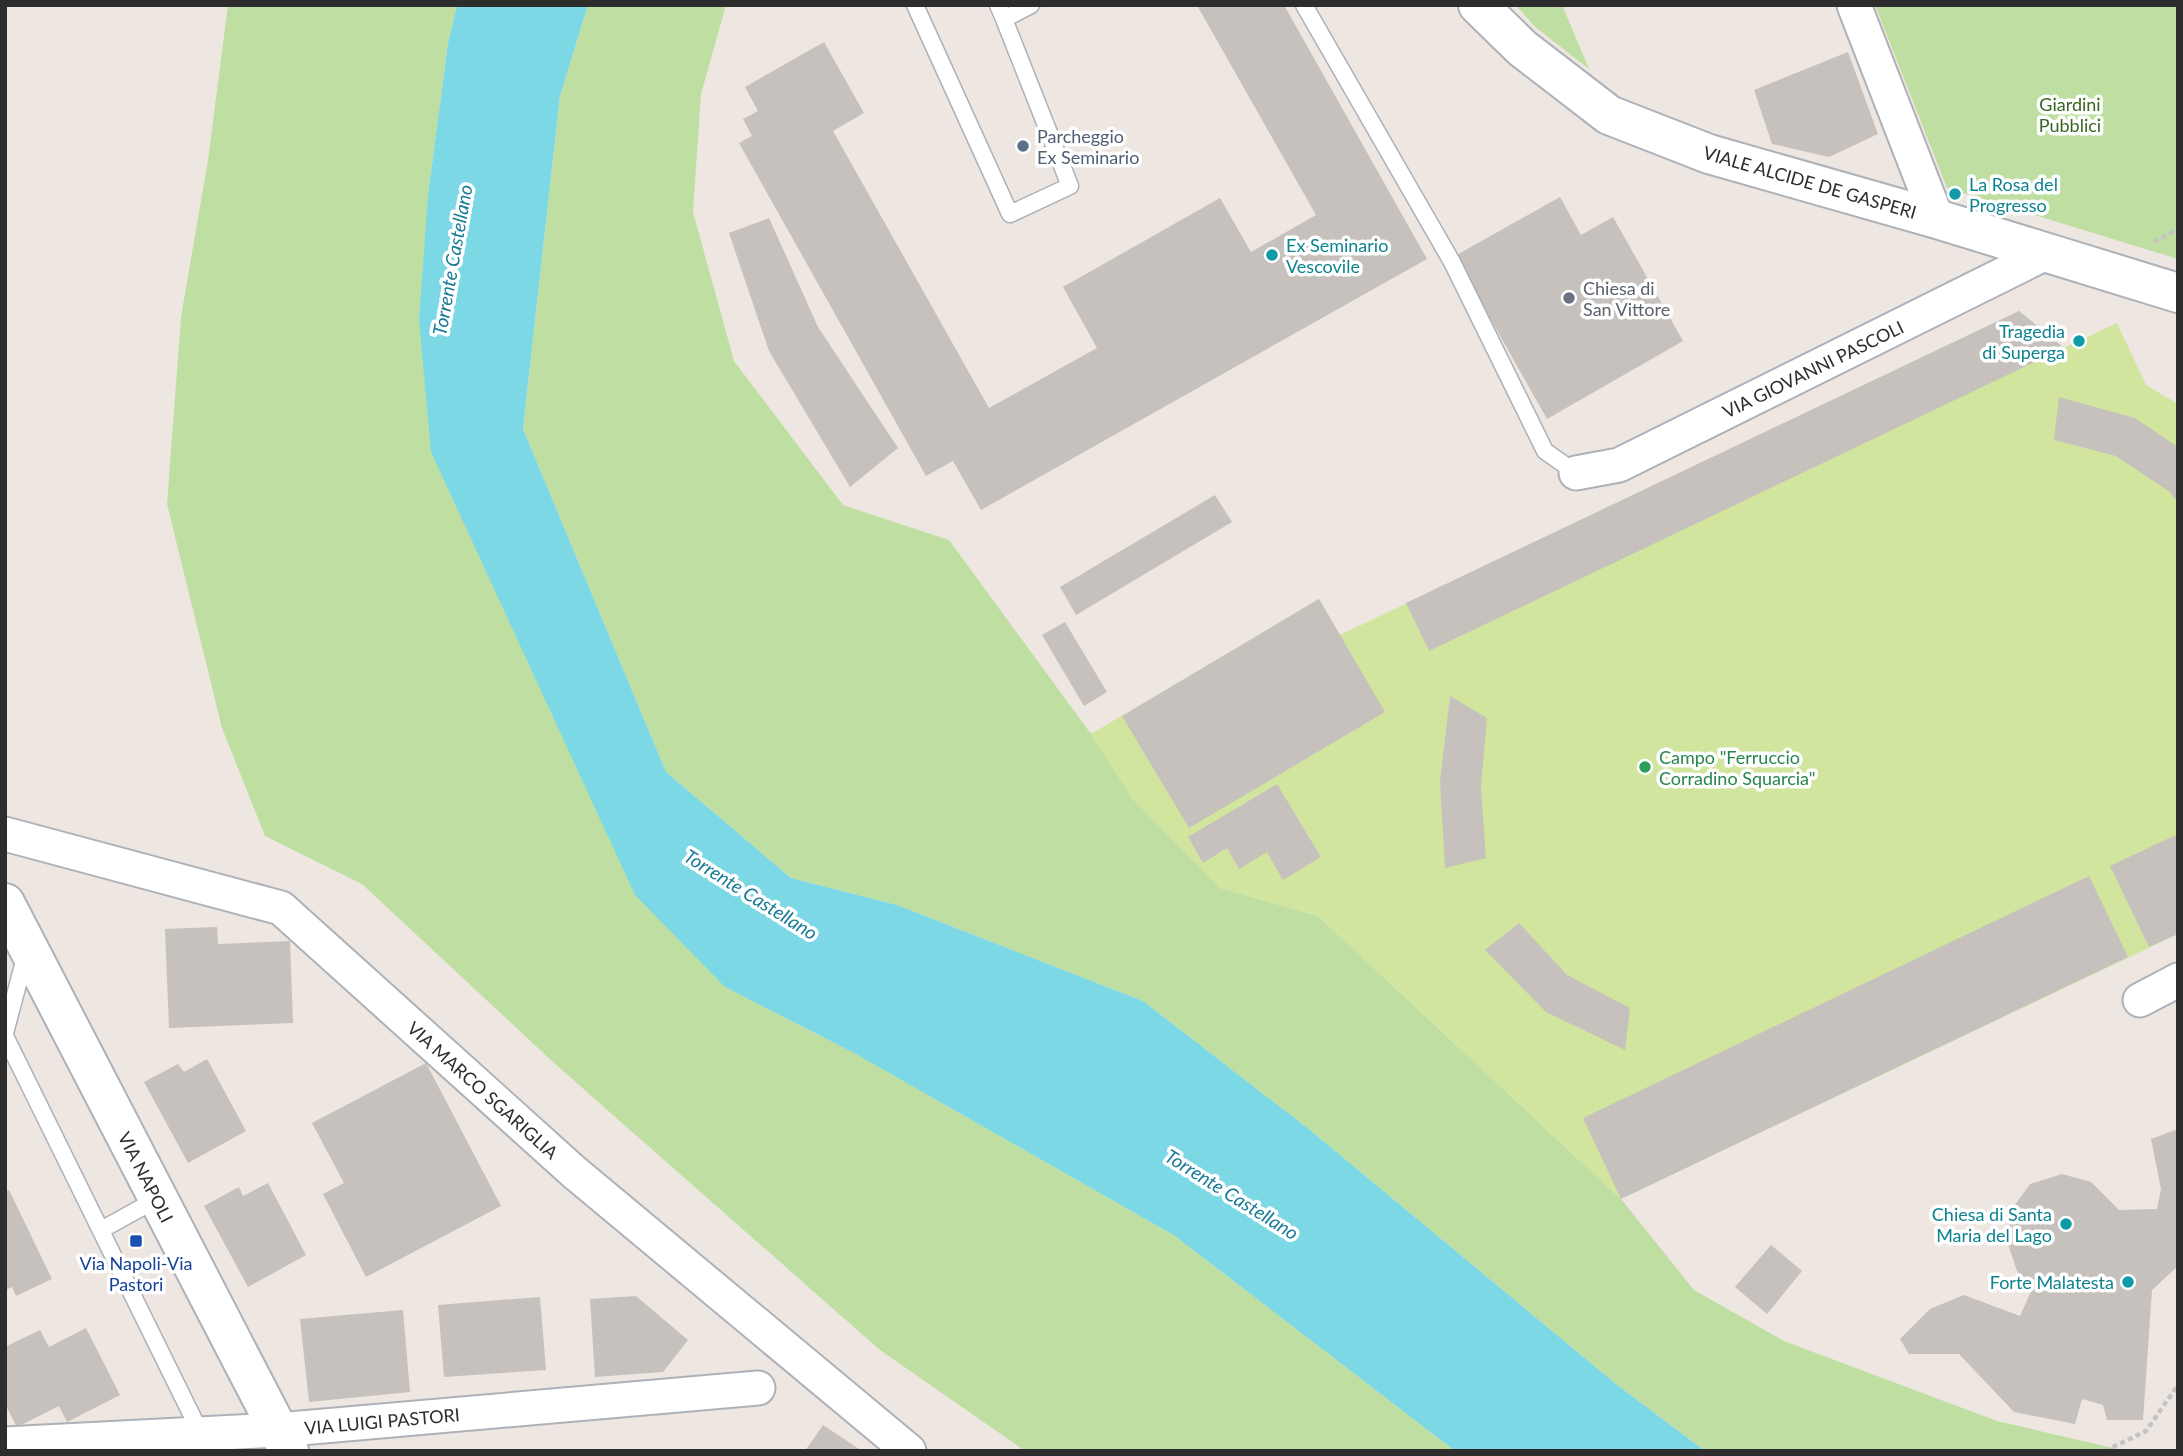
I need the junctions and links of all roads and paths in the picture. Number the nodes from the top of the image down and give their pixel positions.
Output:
1 (915, 5) edge
2 (1031, 5) edge
3 (1304, 5) edge
4 (1478, 5) edge
5 (1854, 5) edge
6 (1001, 12) edge
7 (1937, 219) junction
8 (2046, 253) junction
9 (2178, 293) edge
10 (1576, 473) joint
11 (5, 834) edge
12 (5, 903) edge
13 (28, 948) junction
14 (2178, 980) edge
15 (2140, 1000) dead end
16 (5, 1034) edge
17 (157, 1199) junction
18 (101, 1230) junction
19 (2178, 1385) edge
20 (758, 1388) dead end
21 (201, 1434) junction
22 (284, 1440) edge
23 (5, 1444) edge
24 (909, 1451) edge
25 (2105, 1451) edge

1 - 6 lane
2 - 6 lane
3 - 10 lane
4 - 7 street, VIALE ALCIDE DE GASPERI
5 - 7 street
7 - 8 street, VIALE ALCIDE DE GASPERI
8 - 9 street, VIALE ALCIDE DE GASPERI
8 - 10 street, VIA GIOVANNI PASCOLI
11 - 24 street, VIA MARCO SGARIGLIA
12 - 13 street, VIA NAPOLI
13 - 16 lane
13 - 17 street, VIA NAPOLI
14 - 15 street
16 - 18 lane
17 - 18 lane
17 - 22 street, VIA NAPOLI
18 - 21 lane
19 - 25 path
20 - 22 street, VIA LUIGI PASTORI
21 - 22 street, VIA LUIGI PASTORI
21 - 23 street, VIA LUIGI PASTORI

